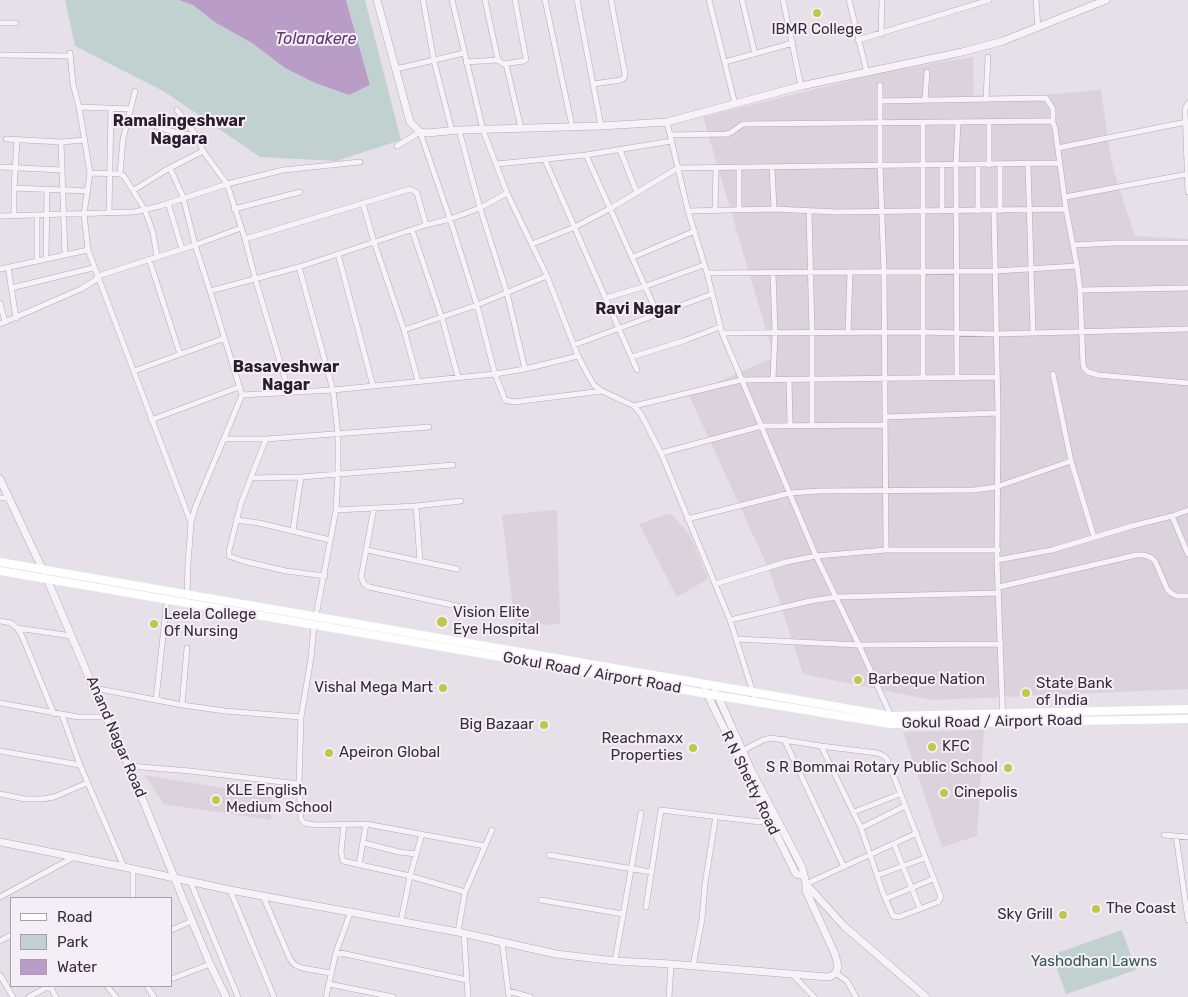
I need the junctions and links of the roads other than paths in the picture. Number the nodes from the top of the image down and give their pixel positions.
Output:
1 (377, 0) edge
2 (423, 0) edge
3 (452, 0) edge
4 (485, 0) edge
5 (515, 0) edge
6 (546, 0) edge
7 (577, 0) edge
8 (611, 0) edge
9 (709, 0) edge
10 (742, 0) edge
11 (783, 0) edge
12 (849, 0) edge
13 (882, 0) edge
14 (989, 0) edge
15 (1036, 0) edge
16 (1106, 0) edge
17 (0, 23) edge
18 (16, 24) dead end
19 (1038, 28) junction
20 (881, 34) junction
21 (858, 40) junction
22 (793, 42) junction
23 (464, 54) junction
24 (755, 54) junction
25 (0, 55) edge
26 (988, 57) dead end
27 (498, 60) junction
28 (434, 61) junction
29 (466, 62) junction
30 (725, 62) junction
31 (506, 64) junction
32 (396, 70) junction
33 (927, 72) dead end
34 (867, 73) junction
35 (593, 84) junction
36 (880, 85) dead end
37 (801, 86) junction
38 (135, 91) dead end
39 (986, 99) junction
40 (880, 100) junction
41 (925, 100) junction
42 (1188, 102) edge
43 (734, 104) junction
44 (79, 107) junction
45 (111, 108) junction
46 (131, 109) junction
47 (177, 110) dead end
48 (129, 116) junction
49 (667, 122) junction
50 (922, 122) junction
51 (958, 122) junction
52 (989, 122) junction
53 (1186, 122) junction
54 (880, 123) junction
55 (1054, 123) junction
56 (572, 126) junction
57 (600, 126) junction
58 (521, 128) junction
59 (456, 130) junction
60 (482, 130) junction
61 (420, 132) junction
62 (196, 135) junction
63 (671, 138) junction
64 (6, 140) dead end
65 (16, 140) junction
66 (85, 140) junction
67 (61, 142) junction
68 (397, 146) dead end
69 (1058, 148) junction
70 (620, 150) junction
71 (203, 151) junction
72 (586, 155) junction
73 (545, 160) junction
74 (360, 162) dead end
75 (1060, 163) junction
76 (497, 164) junction
77 (880, 165) junction
78 (923, 165) junction
79 (942, 165) junction
80 (956, 165) junction
81 (978, 165) junction
82 (989, 165) junction
83 (1000, 165) junction
84 (1028, 165) junction
85 (0, 167) edge
86 (15, 168) junction
87 (170, 168) junction
88 (678, 168) junction
89 (716, 168) junction
90 (739, 168) junction
91 (772, 168) junction
92 (62, 170) junction
93 (90, 173) junction
94 (111, 173) junction
95 (120, 174) junction
96 (1188, 174) edge
97 (227, 184) junction
98 (14, 188) junction
99 (46, 189) junction
100 (62, 189) junction
101 (134, 190) junction
102 (88, 191) junction
103 (300, 192) dead end
104 (1188, 192) edge
105 (507, 193) junction
106 (637, 193) junction
107 (183, 197) junction
108 (1065, 197) junction
109 (168, 203) junction
110 (363, 204) junction
111 (480, 208) junction
112 (610, 208) junction
113 (234, 209) junction
114 (774, 209) junction
115 (1066, 209) junction
116 (146, 210) junction
117 (715, 210) junction
118 (739, 210) junction
119 (1029, 210) junction
120 (688, 211) junction
121 (809, 211) junction
122 (881, 211) junction
123 (922, 211) junction
124 (942, 211) junction
125 (956, 211) junction
126 (978, 211) junction
127 (997, 211) junction
128 (109, 213) junction
129 (63, 214) junction
130 (84, 214) junction
131 (14, 215) junction
132 (36, 215) junction
133 (46, 215) junction
134 (0, 216) edge
135 (450, 219) junction
136 (426, 225) junction
137 (575, 227) junction
138 (241, 228) junction
139 (412, 230) junction
140 (695, 231) junction
141 (245, 239) junction
142 (374, 242) junction
143 (1188, 243) edge
144 (532, 244) junction
145 (194, 245) junction
146 (1074, 246) junction
147 (182, 249) junction
148 (88, 250) junction
149 (338, 254) junction
150 (65, 255) junction
151 (157, 256) junction
152 (633, 257) junction
153 (46, 258) junction
154 (149, 259) junction
155 (37, 260) junction
156 (704, 265) junction
157 (1077, 266) junction
158 (8, 267) junction
159 (298, 267) junction
160 (94, 268) junction
161 (0, 269) edge
162 (1031, 270) junction
163 (811, 271) junction
164 (884, 271) junction
165 (924, 271) junction
166 (958, 271) junction
167 (994, 271) junction
168 (774, 272) junction
169 (850, 272) junction
170 (707, 273) junction
171 (98, 276) junction
172 (547, 276) junction
173 (255, 278) junction
174 (646, 286) junction
175 (11, 288) junction
176 (1188, 288) edge
177 (1080, 290) junction
178 (210, 291) junction
179 (507, 292) junction
180 (712, 294) junction
181 (606, 298) junction
182 (0, 302) edge
183 (477, 305) junction
184 (658, 315) junction
185 (16, 318) junction
186 (442, 318) junction
187 (3, 323) edge
188 (720, 327) junction
189 (620, 329) junction
190 (1188, 329) edge
191 (404, 330) junction
192 (1082, 331) junction
193 (924, 332) junction
194 (722, 333) junction
195 (775, 333) junction
196 (812, 333) junction
197 (848, 333) junction
198 (883, 333) junction
199 (957, 333) junction
200 (1033, 333) junction
201 (995, 334) junction
202 (225, 338) junction
203 (574, 345) junction
204 (180, 354) junction
205 (578, 356) junction
206 (632, 356) junction
207 (525, 369) junction
208 (637, 370) dead end
209 (134, 371) junction
210 (495, 374) junction
211 (1053, 374) dead end
212 (458, 376) junction
213 (957, 377) junction
214 (997, 377) junction
215 (884, 378) junction
216 (923, 378) junction
217 (773, 379) junction
218 (789, 379) junction
219 (812, 379) junction
220 (741, 380) junction
221 (418, 381) junction
222 (1188, 384) edge
223 (373, 386) junction
224 (239, 387) junction
225 (333, 390) junction
226 (602, 391) junction
227 (289, 392) junction
228 (242, 395) junction
229 (634, 406) junction
230 (998, 413) junction
231 (885, 417) junction
232 (151, 420) junction
233 (790, 425) junction
234 (812, 425) junction
235 (885, 425) junction
236 (762, 426) junction
237 (429, 427) dead end
238 (338, 434) junction
239 (224, 439) junction
240 (266, 440) junction
241 (661, 453) junction
242 (1071, 461) junction
243 (453, 465) dead end
244 (338, 473) junction
245 (301, 477) junction
246 (252, 478) junction
247 (0, 479) edge
248 (996, 487) junction
249 (885, 491) junction
250 (790, 493) junction
251 (0, 498) edge
252 (9, 498) junction
253 (461, 501) dead end
254 (416, 506) junction
255 (374, 508) junction
256 (336, 510) junction
257 (1188, 510) edge
258 (1172, 516) junction
259 (687, 519) junction
260 (236, 520) junction
261 (191, 523) junction
262 (293, 530) junction
263 (1094, 537) junction
264 (330, 540) junction
265 (367, 550) junction
266 (886, 550) junction
267 (998, 550) junction
268 (1188, 554) edge
269 (816, 556) junction
270 (997, 560) junction
271 (420, 561) junction
272 (0, 562) edge
273 (42, 569) junction
274 (457, 569) dead end
275 (0, 570) edge
276 (324, 576) junction
277 (47, 579) junction
278 (715, 584) junction
279 (999, 590) junction
280 (187, 594) junction
281 (1188, 596) edge
282 (837, 597) junction
283 (167, 600) junction
284 (187, 603) junction
285 (457, 606) dead end
286 (316, 616) junction
287 (730, 620) junction
288 (0, 621) edge
289 (314, 625) junction
290 (17, 628) junction
291 (72, 636) junction
292 (736, 639) junction
293 (1001, 644) junction
294 (859, 645) junction
295 (187, 648) dead end
296 (704, 684) junction
297 (713, 685) junction
298 (94, 688) junction
299 (753, 692) junction
300 (707, 694) junction
301 (717, 696) junction
302 (156, 700) junction
303 (756, 702) junction
304 (0, 703) edge
305 (182, 705) junction
306 (1188, 709) edge
307 (54, 714) junction
308 (1004, 714) junction
309 (62, 715) junction
310 (891, 716) junction
311 (106, 717) junction
312 (301, 717) junction
313 (1188, 719) edge
314 (1003, 723) junction
315 (784, 739) junction
316 (736, 745) junction
317 (820, 746) junction
318 (742, 750) junction
319 (0, 752) edge
320 (80, 765) junction
321 (129, 766) junction
322 (87, 783) junction
323 (300, 784) junction
324 (0, 794) edge
325 (900, 794) junction
326 (905, 806) junction
327 (854, 812) junction
328 (641, 814) dead end
329 (770, 815) junction
330 (715, 821) dead end
331 (344, 824) junction
332 (366, 824) junction
333 (861, 828) junction
334 (492, 830) dead end
335 (916, 833) junction
336 (422, 834) junction
337 (1164, 835) dead end
338 (1176, 836) junction
339 (1188, 837) edge
340 (0, 842) edge
341 (364, 843) junction
342 (894, 844) junction
343 (485, 846) junction
344 (416, 854) junction
345 (870, 854) junction
346 (549, 855) dead end
347 (74, 857) junction
348 (925, 858) junction
349 (359, 865) junction
350 (124, 866) junction
351 (844, 867) junction
352 (903, 867) junction
353 (133, 868) junction
354 (632, 868) junction
355 (651, 872) junction
356 (878, 875) junction
357 (410, 876) junction
358 (174, 878) junction
359 (934, 878) junction
360 (190, 881) junction
361 (806, 884) junction
362 (912, 888) junction
363 (230, 890) junction
364 (465, 892) junction
365 (263, 895) junction
366 (0, 897) edge
367 (133, 897) edge
368 (886, 899) junction
369 (541, 900) dead end
370 (646, 907) dead end
371 (920, 909) junction
372 (351, 911) junction
373 (623, 914) junction
374 (1188, 920) edge
375 (192, 921) junction
376 (401, 921) junction
377 (172, 930) edge
378 (461, 933) junction
379 (502, 942) junction
380 (336, 952) junction
381 (615, 961) junction
382 (210, 964) junction
383 (671, 964) junction
384 (693, 966) junction
385 (331, 973) junction
386 (836, 973) junction
387 (792, 974) junction
388 (0, 975) edge
389 (172, 978) edge
390 (467, 980) junction
391 (329, 984) junction
392 (47, 987) edge
393 (508, 994) edge
394 (366, 996) edge
395 (811, 996) edge
396 (13, 997) edge
397 (29, 997) edge
398 (226, 997) edge
399 (238, 997) edge
400 (274, 997) edge
401 (326, 997) edge
402 (393, 997) edge
403 (468, 997) edge
404 (530, 997) edge
405 (668, 997) edge
406 (856, 997) edge
407 (926, 997) edge

1 - 32 street
2 - 28 street
3 - 23 street
4 - 27 street
5 - 31 street
6 - 56 street
7 - 35 street
8 - 35 street
9 - 30 street
10 - 24 street
11 - 22 street
12 - 21 street
13 - 20 street
14 - 20 street
15 - 19 street
16 - 19 street
17 - 18 street
19 - 34 street
20 - 21 street
21 - 34 street
22 - 24 street
22 - 37 street
23 - 28 street
23 - 29 street
24 - 30 street
25 - 44 street
26 - 39 street
27 - 29 street
27 - 31 street
28 - 32 street
28 - 59 street
29 - 60 street
30 - 43 street
31 - 58 street
32 - 61 street
33 - 41 street
34 - 37 street
35 - 57 street
36 - 40 street
37 - 43 street
38 - 46 street
39 - 41 street
39 - 55 street
40 - 41 street
40 - 54 street
42 - 53 street
43 - 49 street
44 - 45 street
44 - 66 street
45 - 46 street
45 - 94 street
46 - 48 street
47 - 62 street
48 - 62 street
48 - 95 street
49 - 57 street
49 - 63 street
50 - 51 street
50 - 54 street
50 - 78 street
51 - 52 street
51 - 80 street
52 - 55 street
52 - 82 street
53 - 69 street
53 - 96 street
54 - 63 street
54 - 77 street
55 - 69 street
56 - 57 street
56 - 58 street
58 - 60 street
59 - 60 street
59 - 61 street
59 - 111 street
60 - 76 street
61 - 68 street
61 - 135 street
62 - 71 street
63 - 70 street
63 - 88 street
64 - 65 street
65 - 67 street
65 - 86 street
66 - 67 street
66 - 93 street
67 - 92 street
69 - 75 street
70 - 72 street
70 - 106 street
71 - 87 street
71 - 97 street
72 - 73 street
72 - 112 street
73 - 76 street
73 - 137 street
74 - 97 street
75 - 84 street
75 - 108 street
76 - 105 street
77 - 78 street
77 - 91 street
77 - 122 street
78 - 79 street
78 - 123 street
79 - 80 street
79 - 124 street
80 - 81 street
80 - 125 street
81 - 82 street
81 - 126 street
82 - 83 street
83 - 84 street
83 - 127 street
84 - 119 street
85 - 86 street
86 - 92 street
86 - 98 street
87 - 101 street
87 - 107 street
88 - 89 street
88 - 106 street
88 - 120 street
89 - 90 street
89 - 117 street
90 - 91 street
90 - 118 street
91 - 114 street
92 - 100 street
93 - 94 street
93 - 102 street
94 - 95 street
94 - 128 street
95 - 101 street
96 - 104 street
96 - 108 street
97 - 107 street
97 - 113 street
98 - 99 street
98 - 131 street
99 - 100 street
99 - 133 street
100 - 102 street
100 - 129 street
101 - 116 street
102 - 130 street
103 - 113 street
105 - 111 street
105 - 144 street
106 - 112 street
107 - 109 street
107 - 145 street
108 - 115 street
109 - 116 street
109 - 147 street
110 - 136 street
110 - 141 street
110 - 142 street
111 - 135 street
111 - 179 street
112 - 137 street
112 - 152 street
113 - 138 street
114 - 118 street
114 - 121 street
115 - 119 street
115 - 146 street
116 - 128 street
116 - 151 street
117 - 118 street
117 - 120 street
119 - 127 street
119 - 162 street
120 - 140 street
121 - 122 street
121 - 163 street
122 - 123 street
122 - 164 street
123 - 124 street
123 - 165 street
124 - 125 street
125 - 126 street
125 - 166 street
126 - 127 street
127 - 167 street
128 - 130 street
129 - 130 street
129 - 133 street
129 - 150 street
130 - 148 street
131 - 132 street
131 - 134 street
132 - 133 street
132 - 155 street
133 - 153 street
135 - 136 street
135 - 183 street
136 - 139 street
137 - 144 street
137 - 181 street
138 - 141 street
138 - 145 street
139 - 142 street
139 - 186 street
140 - 152 street
140 - 156 street
141 - 173 street
142 - 149 street
142 - 191 street
143 - 146 street
144 - 172 street
145 - 147 street
145 - 178 street
146 - 157 street
147 - 151 street
148 - 150 street
148 - 160 street
149 - 159 street
149 - 223 street
150 - 153 street
151 - 154 street
152 - 174 street
153 - 155 street
154 - 171 street
154 - 204 street
155 - 158 street
156 - 170 street
156 - 174 street
157 - 162 street
157 - 177 street
158 - 161 street
158 - 175 street
159 - 173 street
159 - 225 street
160 - 171 street
160 - 175 street
162 - 167 street
162 - 200 street
163 - 168 street
163 - 169 street
163 - 196 street
164 - 165 street
164 - 169 street
164 - 198 street
165 - 166 street
165 - 193 street
166 - 167 street
166 - 199 street
167 - 201 street
168 - 170 street
168 - 195 street
169 - 197 street
170 - 180 street
171 - 185 street
171 - 209 street
172 - 179 street
172 - 203 street
173 - 178 street
173 - 227 street
174 - 181 street
174 - 184 street
175 - 185 street
176 - 177 street
177 - 192 street
178 - 202 street
179 - 183 street
179 - 207 street
180 - 184 street
180 - 188 street
181 - 189 street
182 - 187 street
183 - 186 street
183 - 210 street
184 - 189 street
185 - 187 street
186 - 191 street
186 - 212 street
188 - 194 street
188 - 206 street
189 - 203 street
189 - 206 street
190 - 192 street
191 - 221 street
192 - 200 street
192 - 222 street
193 - 198 street
193 - 199 street
193 - 216 street
194 - 195 street
194 - 220 street
195 - 196 street
195 - 217 street
196 - 197 street
196 - 219 street
197 - 198 street
198 - 215 street
199 - 201 street
199 - 213 street
200 - 201 street
201 - 214 street
202 - 204 street
202 - 224 street
203 - 205 street
204 - 209 street
205 - 207 street
205 - 226 street
206 - 208 street
207 - 210 street
209 - 232 street
210 - 212 street
210 - 226 street
211 - 242 street
212 - 221 street
213 - 214 street
213 - 216 street
214 - 230 street
215 - 216 street
215 - 219 street
215 - 231 street
217 - 218 street
217 - 220 street
218 - 219 street
218 - 233 street
219 - 234 street
220 - 229 street
220 - 236 street
221 - 223 street
223 - 225 street
224 - 228 street
224 - 232 street
225 - 227 street
225 - 238 street
226 - 229 street
227 - 228 street
228 - 239 street
229 - 241 street
230 - 231 street
230 - 248 street
231 - 235 street
232 - 261 street
233 - 234 street
233 - 236 street
234 - 235 street
235 - 249 street
236 - 241 street
236 - 250 street
237 - 238 street
238 - 240 street
238 - 244 street
239 - 240 street
239 - 261 street
240 - 246 street
241 - 259 street
242 - 248 street
242 - 263 street
243 - 244 street
244 - 245 street
244 - 256 street
245 - 246 street
245 - 262 street
246 - 260 street
247 - 252 street, Anand Nagar Road
248 - 249 street
248 - 267 street
249 - 250 street
249 - 266 street
250 - 259 street
250 - 269 street
251 - 252 street
252 - 273 street, Anand Nagar Road
253 - 254 street
254 - 255 street
254 - 271 street
255 - 256 street
255 - 265 street
256 - 264 street
257 - 258 street
258 - 263 street
258 - 268 street
259 - 278 street
260 - 262 street
260 - 276 street
261 - 280 street
262 - 264 street
263 - 270 street
264 - 276 street
265 - 271 street
265 - 285 street
266 - 267 street
266 - 269 street
267 - 270 street
269 - 278 street
269 - 282 street
270 - 279 street
271 - 274 street
272 - 273 main road, Gokul Road / Airport Road
273 - 277 street, Anand Nagar Road
273 - 280 main road, Gokul Road / Airport Road
275 - 277 main road, Gokul Road / Airport Road
276 - 286 street
277 - 283 main road, Gokul Road / Airport Road
277 - 291 street, Anand Nagar Road
278 - 287 street
279 - 281 street
279 - 282 street
279 - 293 street
280 - 284 street
280 - 286 main road, Gokul Road / Airport Road
282 - 287 street
282 - 294 street
283 - 284 main road, Gokul Road / Airport Road
283 - 302 street
284 - 289 main road, Gokul Road / Airport Road
286 - 296 main road, Gokul Road / Airport Road
287 - 292 street
288 - 290 street
289 - 300 main road, Gokul Road / Airport Road
289 - 312 street
290 - 291 street
290 - 307 street
291 - 298 street, Anand Nagar Road
292 - 294 street
292 - 299 street
293 - 294 street
293 - 308 street
294 - 310 street
295 - 305 street
296 - 297 main road, Gokul Road / Airport Road
296 - 300 street, R N Shetty Road
297 - 299 main road, Gokul Road / Airport Road
297 - 301 street, R N Shetty Road
298 - 302 street
298 - 311 street, Anand Nagar Road
299 - 303 street
299 - 310 main road, Gokul Road / Airport Road
300 - 301 main road, Gokul Road / Airport Road
300 - 316 street, R N Shetty Road
301 - 303 main road, Gokul Road / Airport Road
301 - 316 street, R N Shetty Road
302 - 305 street
303 - 314 main road, Gokul Road / Airport Road
304 - 307 street
305 - 312 street
306 - 308 main road, Gokul Road / Airport Road
307 - 309 street
308 - 310 main road, Gokul Road / Airport Road
308 - 314 street
309 - 311 street
309 - 320 street
311 - 321 street, Anand Nagar Road
312 - 323 street
313 - 314 main road, Gokul Road / Airport Road
315 - 317 street
315 - 318 street
315 - 351 street
316 - 318 street, R N Shetty Road
316 - 329 street, R N Shetty Road
317 - 325 street
317 - 327 street
318 - 329 street, R N Shetty Road
319 - 320 street
320 - 322 street
321 - 323 street
321 - 358 street, Anand Nagar Road
322 - 324 street
322 - 350 street
323 - 331 street
325 - 326 street
325 - 327 street
326 - 333 street
326 - 335 street
327 - 333 street
328 - 354 street
329 - 355 street
329 - 361 street, R N Shetty Road
330 - 384 street
331 - 332 street
331 - 349 street
332 - 336 street
332 - 341 street
333 - 345 street
334 - 343 street
335 - 342 street
335 - 348 street
336 - 343 street
336 - 344 street
337 - 338 street
338 - 339 street
338 - 374 street
340 - 347 street
341 - 344 street
341 - 349 street
342 - 345 street
342 - 352 street
343 - 364 street
344 - 357 street
345 - 351 street
345 - 356 street
346 - 354 street
347 - 350 street
347 - 366 street
348 - 352 street
348 - 359 street
349 - 357 street
350 - 353 street
351 - 361 street
352 - 356 street
352 - 362 street
353 - 358 street
353 - 367 street
354 - 355 street
354 - 373 street
355 - 370 street
356 - 368 street
357 - 364 street
357 - 376 street
358 - 360 street
358 - 375 street, Anand Nagar Road
359 - 362 street
359 - 371 street
360 - 363 street
360 - 399 street
361 - 386 street
361 - 407 street, R N Shetty Road
362 - 368 street
362 - 371 street
363 - 365 street
363 - 400 street
364 - 378 street
365 - 372 street
365 - 385 street
368 - 371 street
369 - 373 street
372 - 376 street
372 - 380 street
373 - 381 street
375 - 377 street
375 - 382 street, Anand Nagar Road
376 - 378 street
378 - 379 street
378 - 390 street
379 - 381 street
379 - 393 street
380 - 385 street
380 - 390 street
381 - 383 street
382 - 389 street
382 - 398 street, Anand Nagar Road
383 - 384 street
383 - 405 street
384 - 387 street
385 - 391 street
386 - 387 street
386 - 406 street
387 - 395 street
388 - 396 street
390 - 403 street
391 - 394 street
391 - 401 street
392 - 397 street
393 - 404 street
394 - 402 street

